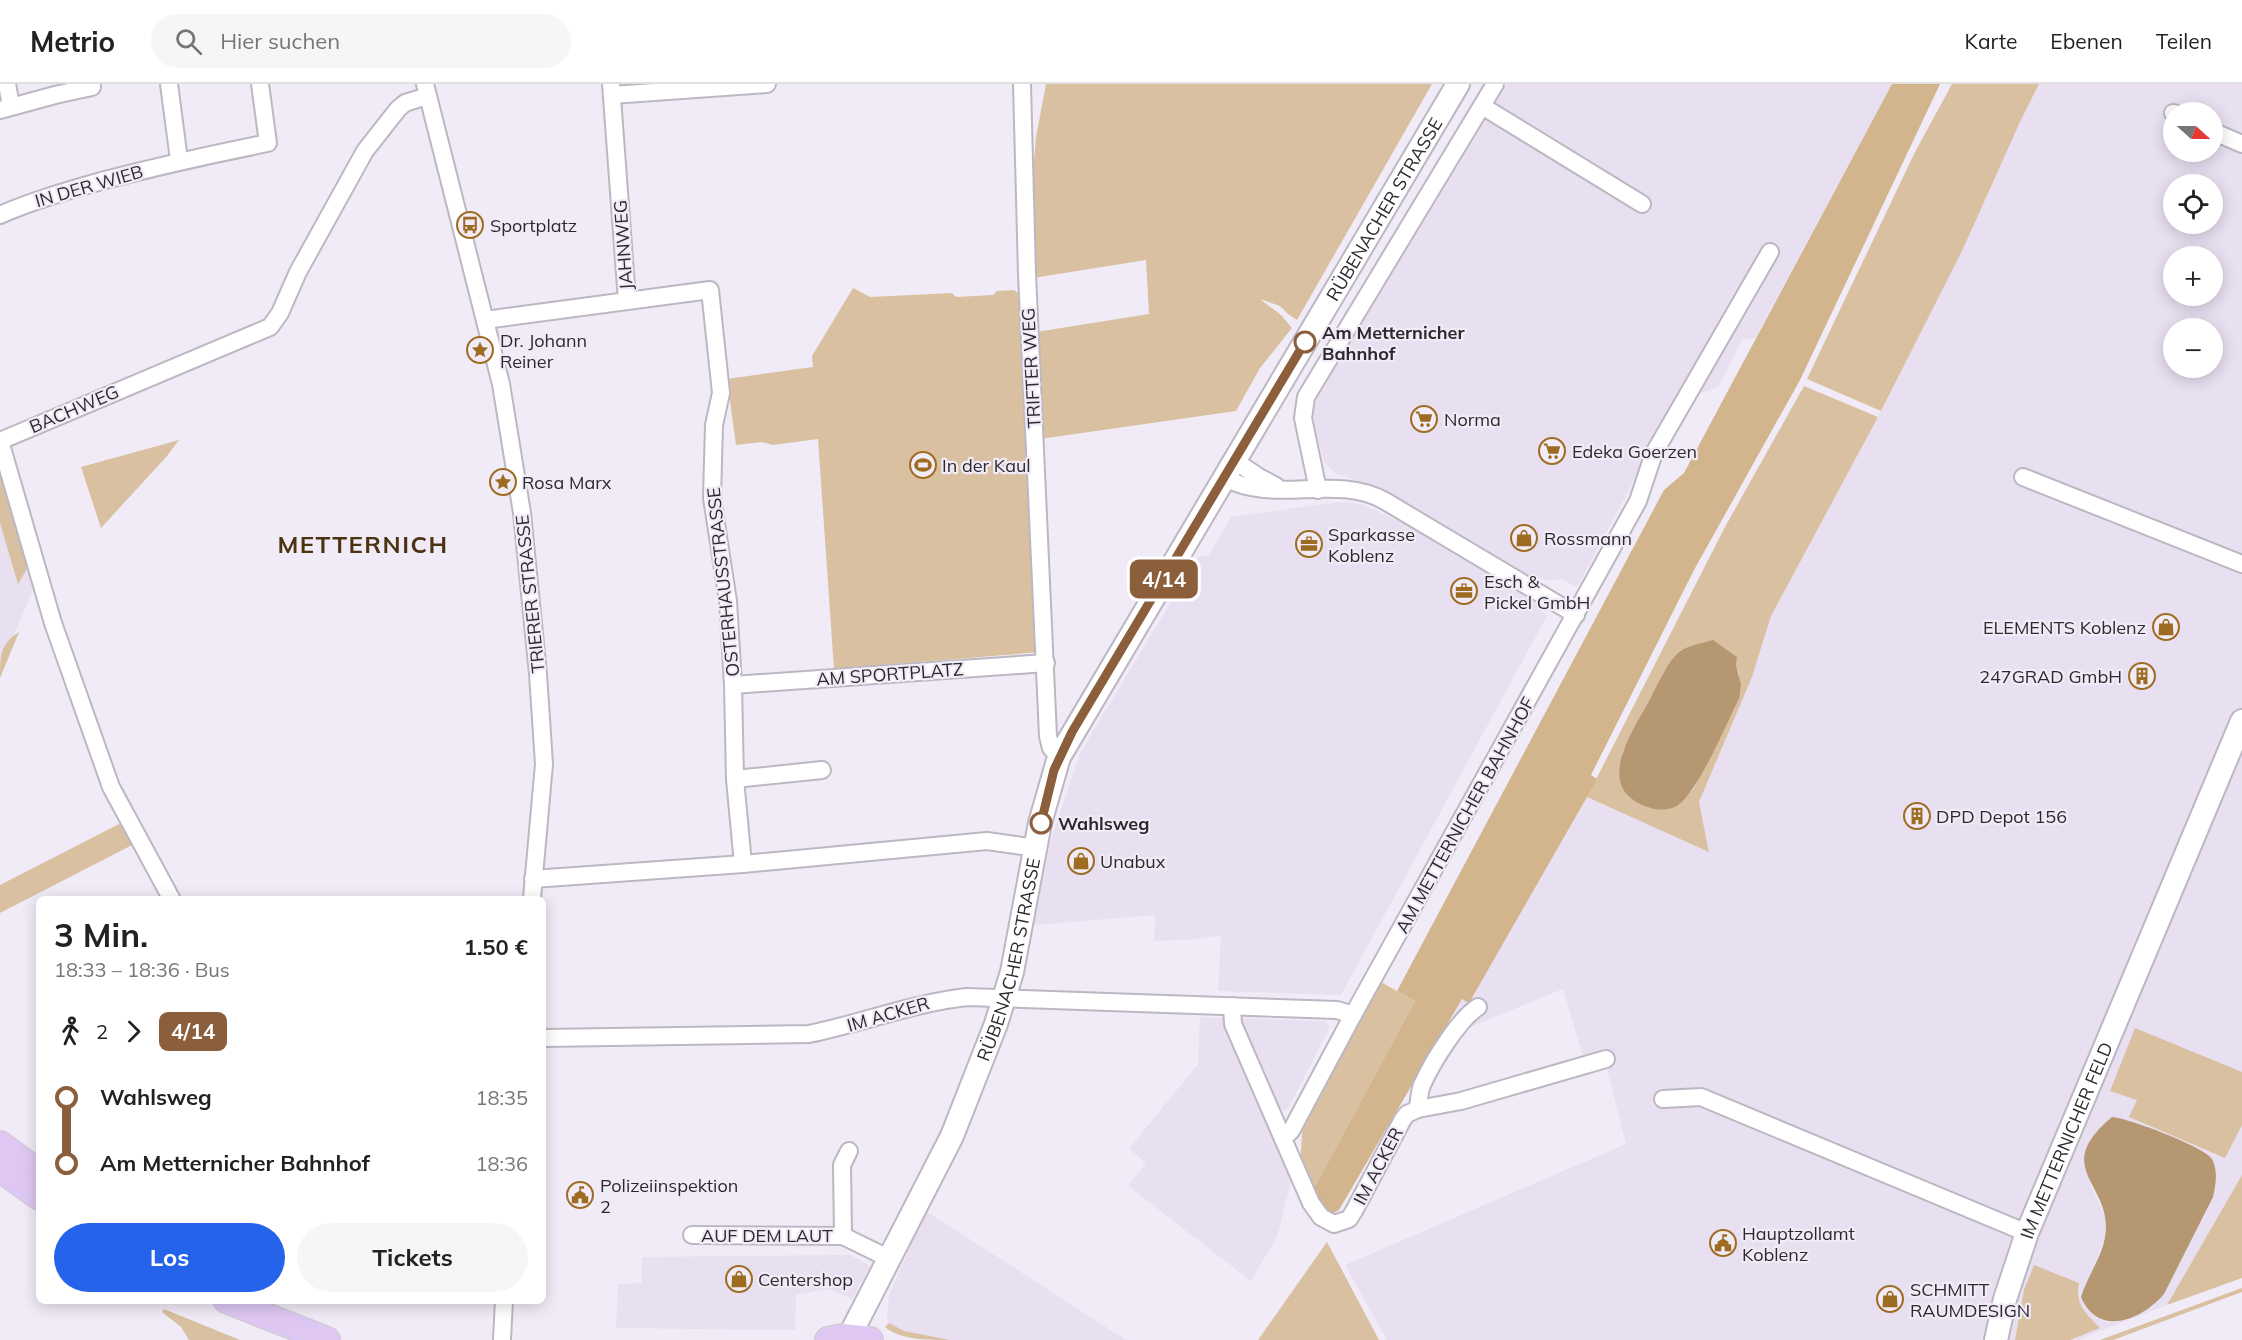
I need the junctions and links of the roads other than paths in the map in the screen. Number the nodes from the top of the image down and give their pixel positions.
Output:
1 (7, 84) edge
2 (92, 84) edge
3 (169, 84) edge
4 (260, 84) edge
5 (767, 84) edge
6 (1022, 84) edge
7 (1458, 84) edge
8 (1495, 84) edge
9 (611, 89) edge
10 (426, 90) edge
11 (1482, 106) junction
12 (6, 108) edge
13 (2223, 135) edge
14 (2242, 144) edge
15 (179, 160) junction
16 (1642, 204) dead end
17 (0, 215) edge
18 (1770, 252) dead end
19 (627, 300) junction
20 (486, 320) junction
21 (0, 441) edge
22 (1230, 469) junction
23 (2023, 477) dead end
24 (1318, 490) junction
25 (2242, 564) edge
26 (1576, 615) junction
27 (1046, 663) junction
28 (733, 685) junction
29 (2242, 721) edge
30 (1059, 757) junction
31 (822, 770) dead end
32 (735, 779) junction
33 (1036, 848) junction
34 (743, 864) junction
35 (533, 879) junction
36 (170, 896) edge
37 (532, 896) edge
38 (1004, 999) junction
39 (1232, 1006) junction
40 (1478, 1007) dead end
41 (1353, 1015) junction
42 (546, 1038) edge
43 (1606, 1059) dead end
44 (1663, 1099) dead end
45 (1418, 1109) junction
46 (1284, 1137) junction
47 (0, 1144) edge
48 (849, 1151) dead end
49 (0, 1169) edge
50 (36, 1171) edge
51 (36, 1195) edge
52 (2027, 1233) junction
53 (692, 1235) dead end
54 (843, 1236) junction
55 (890, 1259) junction
56 (236, 1304) edge
57 (504, 1304) edge
58 (849, 1339) edge
59 (327, 1340) edge
60 (502, 1340) edge
61 (1996, 1340) edge

1 - 12 street
2 - 12 street
3 - 15 street
4 - 15 street, IN DER WIEB
5 - 9 street
6 - 27 street, TRIFTER WEG
7 - 22 main road, RÜBENACHER STRASSE
8 - 11 street, RÜBENACHER STRASSE
9 - 19 street, JAHNWEG
10 - 20 street, TRIERER STRASSE
10 - 21 street, BACHWEG
11 - 16 street
11 - 24 street, RÜBENACHER STRASSE
13 - 14 street
15 - 17 street, IN DER WIEB
18 - 26 street, AM METTERNICHER BAHNHOF
19 - 20 street, JAHNWEG
19 - 28 street, OSTERHAUSSTRASSE
20 - 35 street, TRIERER STRASSE
21 - 36 street, BACHWEG
22 - 24 street
22 - 30 main road, RÜBENACHER STRASSE
23 - 25 street
24 - 26 street
26 - 41 street, AM METTERNICHER BAHNHOF
27 - 28 street, AM SPORTPLATZ
27 - 30 street, TRIFTER WEG
28 - 32 street, OSTERHAUSSTRASSE
29 - 52 main road, IM METTERNICHER FELD
30 - 33 main road, RÜBENACHER STRASSE
31 - 32 street
32 - 34 street, OSTERHAUSSTRASSE
33 - 34 street
33 - 38 main road, RÜBENACHER STRASSE
34 - 35 street
35 - 37 street, TRIERER STRASSE
38 - 39 street, IM ACKER
38 - 42 street, IM ACKER
38 - 55 main road, RÜBENACHER STRASSE
39 - 41 street, IM ACKER
39 - 46 street, IM ACKER
40 - 45 street, IM ACKER
41 - 46 street
43 - 45 street, IM ACKER
44 - 52 street, IM METTERNICHER FELD
45 - 46 street, IM ACKER
47 - 50 main road
48 - 54 street, AUF DEM LAUT
49 - 51 main road
52 - 61 main road
53 - 54 street, AUF DEM LAUT
54 - 55 street, AUF DEM LAUT
55 - 58 main road, RÜBENACHER STRASSE
56 - 59 main road
57 - 60 street

